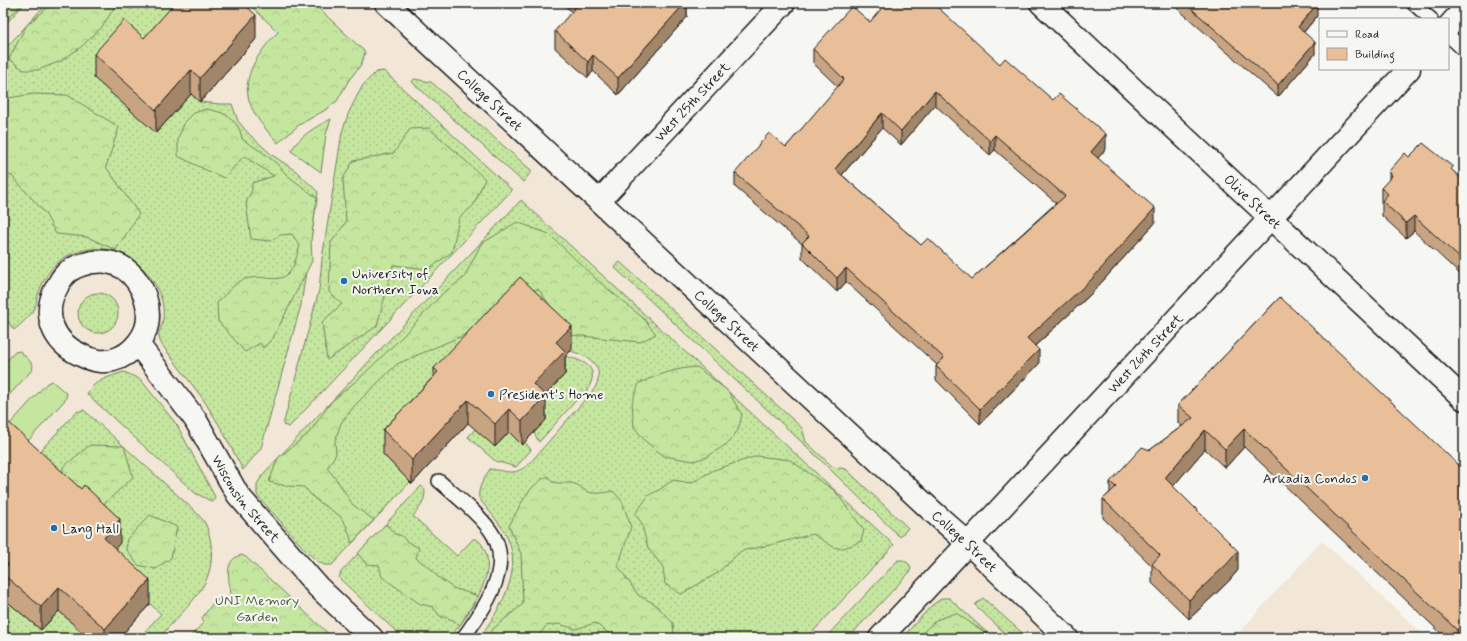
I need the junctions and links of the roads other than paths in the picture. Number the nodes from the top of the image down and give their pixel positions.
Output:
1 (386, 3) edge
2 (784, 3) edge
3 (1041, 3) edge
4 (1413, 3) edge
5 (1464, 10) edge
6 (1430, 18) edge
7 (1449, 26) edge
8 (1449, 36) edge
9 (1464, 50) edge
10 (1408, 70) edge
11 (599, 201) junction
12 (1271, 218) junction
13 (138, 344) junction
14 (1464, 400) edge
15 (440, 481) dead end
16 (969, 544) junction
17 (372, 638) edge
18 (463, 638) edge
19 (880, 638) edge
20 (1067, 638) edge

1 - 11 street, College Street
2 - 11 street, West 25th Street
3 - 12 street, Olive Street
4 - 6 lane
5 - 7 street
8 - 9 lane
10 - 12 street, West 26th Street
11 - 16 street, College Street
12 - 14 street, Olive Street
12 - 16 street, West 26th Street
13 - 13 street
13 - 17 street, Wisconsin Street
15 - 18 lane
16 - 19 street, West 26th Street
16 - 20 street, College Street

